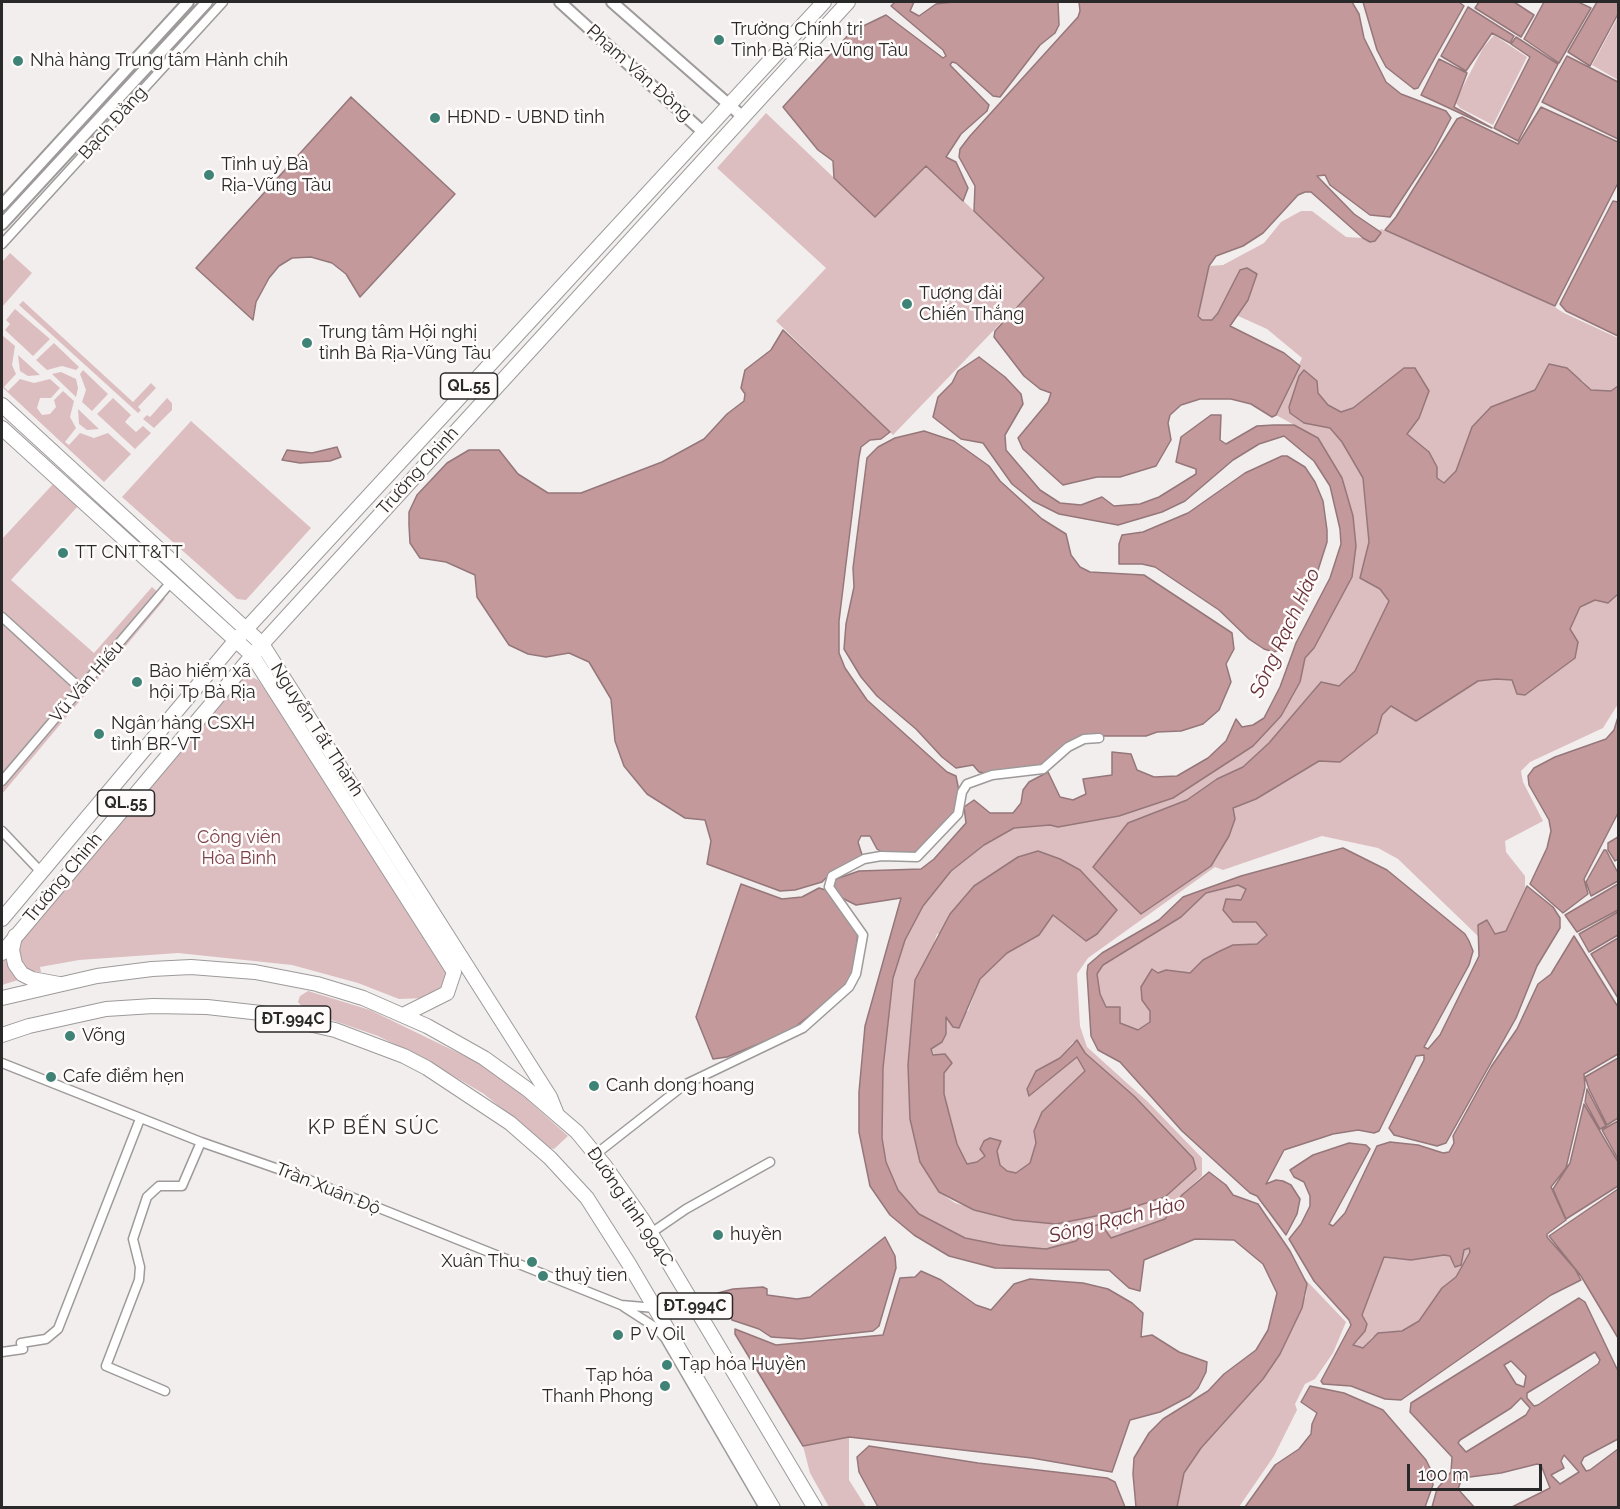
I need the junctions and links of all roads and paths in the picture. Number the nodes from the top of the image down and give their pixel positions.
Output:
1 (188, 2) edge
2 (207, 2) edge
3 (223, 2) edge
4 (560, 2) edge
5 (612, 2) edge
6 (824, 2) edge
7 (848, 2) edge
8 (115, 82) junction
9 (124, 91) junction
10 (729, 105) junction
11 (743, 117) junction
12 (704, 132) junction
13 (718, 145) junction
14 (2, 205) edge
15 (2, 224) edge
16 (2, 244) edge
17 (2, 405) edge
18 (2, 428) edge
19 (404, 456) junction
20 (418, 470) junction
21 (106, 500) junction
22 (94, 512) junction
23 (171, 582) junction
24 (2, 617) edge
25 (247, 629) junction
26 (236, 640) junction
27 (262, 644) junction
28 (252, 655) junction
29 (81, 689) junction
30 (1099, 738) dead end
31 (2, 781) edge
32 (2, 831) edge
33 (41, 872) junction
34 (2, 920) edge
35 (15, 936) junction
36 (2, 952) edge
37 (466, 964) junction
38 (454, 972) junction
39 (59, 984) junction
40 (2, 999) edge
41 (403, 1015) junction
42 (2, 1035) edge
43 (2, 1063) edge
44 (558, 1116) junction
45 (140, 1119) junction
46 (201, 1142) junction
47 (596, 1154) junction
48 (770, 1162) dead end
49 (651, 1233) junction
50 (621, 1305) junction
51 (655, 1308) junction
52 (2, 1352) edge
53 (165, 1391) dead end
54 (764, 1508) edge
55 (774, 1508) edge
56 (815, 1508) edge

1 - 8 street, Bạch Đằng
2 - 9 street, Bạch Đằng
3 - 16 street, Bạch Đằng
4 - 12 street, Phạm Văn Đồng
5 - 10 street, Phạm Văn Đồng
6 - 10 main road, Trường Chinh / QL.55
7 - 11 main road, Trường Chinh / QL.55
8 - 9 street
8 - 14 street, Bạch Đằng
9 - 15 street, Bạch Đằng
10 - 11 street, Phạm Văn Đồng
10 - 12 main road, Trường Chinh / QL.55
11 - 13 main road, Trường Chinh / QL.55
12 - 13 street, Phạm Văn Đồng
12 - 19 main road, Trường Chinh / QL.55
13 - 20 main road, Trường Chinh / QL.55
17 - 21 main road, Nguyễn Tất Thành
18 - 22 main road, Nguyễn Tất Thành
19 - 20 main road
19 - 25 main road, Trường Chinh / QL.55
20 - 27 main road, Trường Chinh / QL.55
21 - 22 main road
21 - 25 main road, Nguyễn Tất Thành
22 - 23 main road, Nguyễn Tất Thành
23 - 26 main road, Nguyễn Tất Thành
23 - 29 street, Vũ Văn Hiếu
24 - 29 street
25 - 26 main road, Trường Chinh / QL.55
25 - 27 main road, Nguyễn Tất Thành
26 - 28 main road, Nguyễn Tất Thành
26 - 33 main road, Trường Chinh / QL.55
27 - 28 main road, Trường Chinh / QL.55
27 - 37 main road, Nguyễn Tất Thành
28 - 35 main road, Trường Chinh / QL.55
28 - 38 main road, Nguyễn Tất Thành
29 - 31 street, Vũ Văn Hiếu
30 - 47 street
32 - 33 street
33 - 34 main road, Trường Chinh / QL.55
35 - 36 main road, Trường Chinh / QL.55
35 - 39 main road
37 - 38 main road
37 - 44 main road, Nguyễn Tất Thành
38 - 41 main road
39 - 40 main road, Đường tỉnh 994C / ĐT.994C
39 - 41 main road, Đường tỉnh 994C / ĐT.994C
41 - 44 main road, Đường tỉnh 994C / ĐT.994C
42 - 51 main road, Đường tỉnh 994C / ĐT.994C
43 - 45 street, Trần Xuân Độ
44 - 47 main road, Đường tỉnh 994C / ĐT.994C
45 - 46 street, Trần Xuân Độ
45 - 52 street
46 - 50 street, Trần Xuân Độ
46 - 53 street
47 - 49 main road, Đường tỉnh 994C / ĐT.994C
48 - 49 street
49 - 56 main road, Đường tỉnh 994C / ĐT.994C
50 - 51 street, Trần Xuân Độ
50 - 54 street
51 - 55 main road, Đường tỉnh 994C / ĐT.994C

